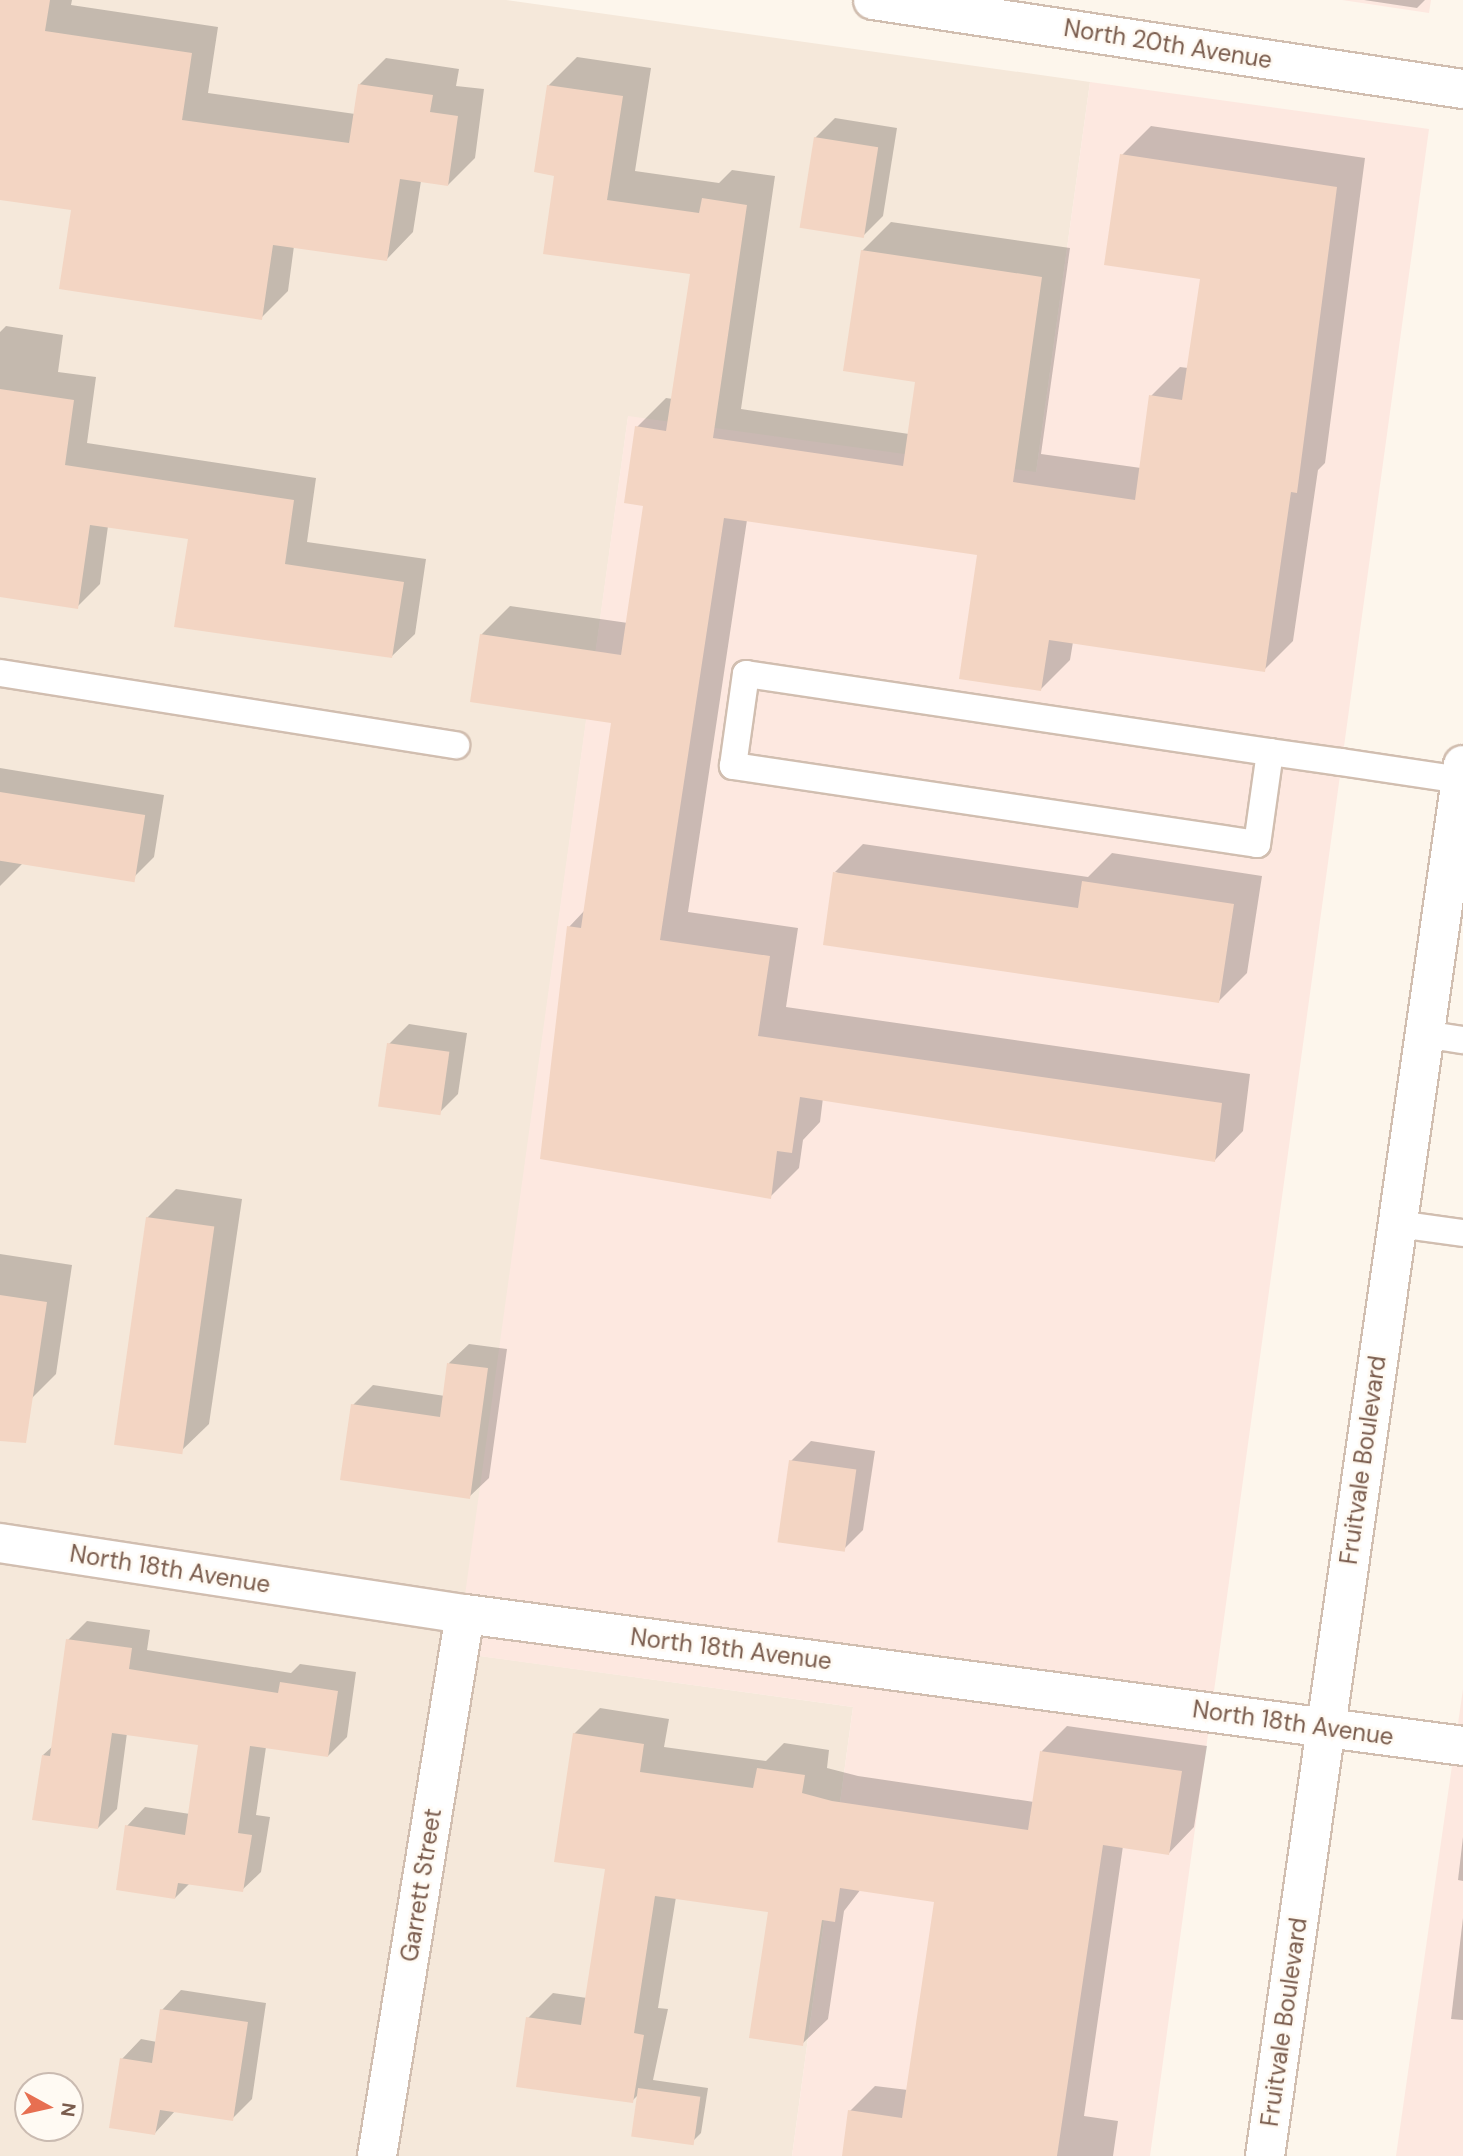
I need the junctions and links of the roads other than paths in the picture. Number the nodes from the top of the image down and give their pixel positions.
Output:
1 (873, 0) edge
2 (1463, 89) edge
3 (0, 673) edge
4 (456, 745) dead end
5 (1270, 752) junction
6 (1462, 773) edge
7 (1424, 1034) junction
8 (1463, 1040) edge
9 (1397, 1224) junction
10 (1463, 1233) edge
11 (0, 1543) edge
12 (465, 1614) junction
13 (1325, 1727) junction
14 (1463, 1745) edge
15 (377, 2156) edge
16 (1265, 2156) edge

1 - 2 street, North 20th Avenue
3 - 4 lane
5 - 5 lane
5 - 6 lane
6 - 7 street, Fruitvale Boulevard
7 - 8 lane
7 - 9 street, Fruitvale Boulevard
9 - 10 lane
9 - 13 street, Fruitvale Boulevard
11 - 12 street, North 18th Avenue
12 - 13 street, North 18th Avenue
12 - 15 street, Garrett Street
13 - 14 street, North 18th Avenue
13 - 16 street, Fruitvale Boulevard

